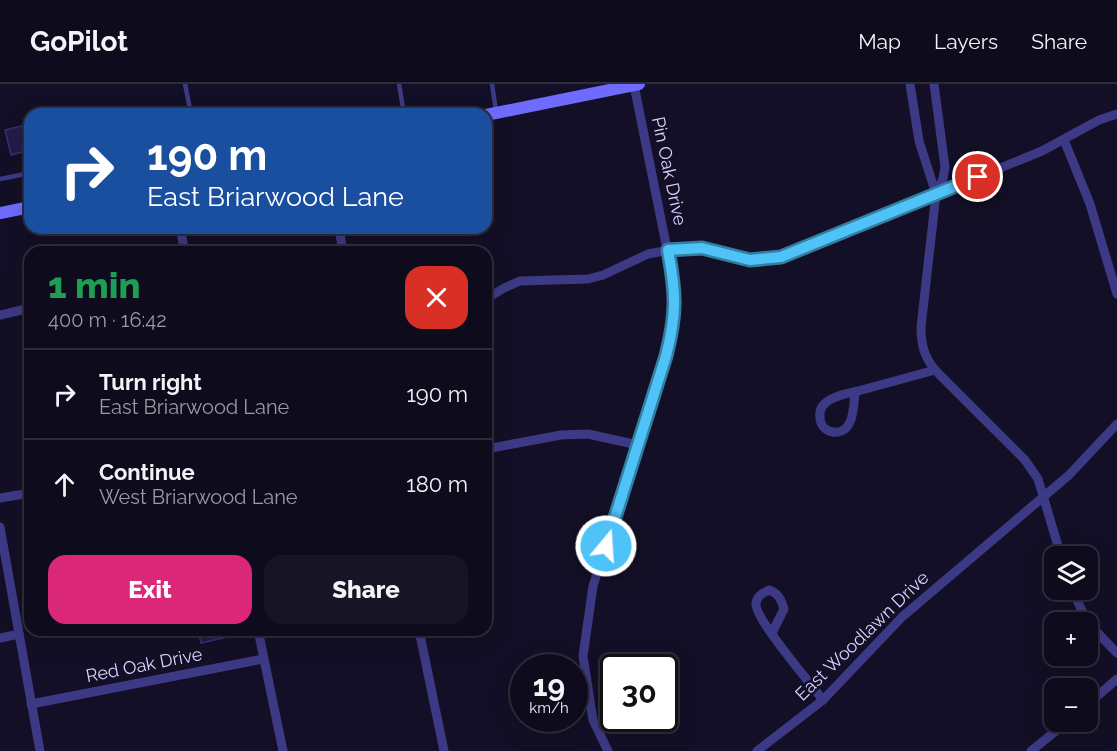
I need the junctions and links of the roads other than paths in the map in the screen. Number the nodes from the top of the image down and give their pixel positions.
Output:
1 (185, 84) edge
2 (399, 84) edge
3 (492, 84) edge
4 (910, 84) edge
5 (934, 84) edge
6 (637, 85) edge
7 (190, 108) edge
8 (403, 108) edge
9 (491, 108) edge
10 (492, 114) edge
11 (1117, 114) edge
12 (1064, 141) junction
13 (24, 174) edge
14 (0, 179) edge
15 (936, 194) junction
16 (24, 208) edge
17 (0, 213) edge
18 (668, 250) junction
19 (1117, 294) edge
20 (492, 295) edge
21 (24, 309) edge
22 (0, 315) edge
23 (935, 370) junction
24 (855, 392) junction
25 (1117, 424) edge
26 (638, 445) junction
27 (492, 448) edge
28 (24, 494) edge
29 (1043, 496) junction
30 (0, 498) edge
31 (0, 527) edge
32 (1058, 546) edge
33 (1077, 600) edge
34 (771, 633) dead end
35 (19, 634) junction
36 (259, 636) edge
37 (420, 636) edge
38 (0, 638) edge
39 (1117, 653) edge
40 (263, 659) junction
41 (1117, 679) edge
42 (1098, 695) edge
43 (823, 700) junction
44 (32, 704) junction
45 (1055, 732) edge
46 (40, 751) edge
47 (283, 751) edge
48 (444, 751) edge
49 (608, 751) edge
50 (757, 751) edge
51 (1031, 751) edge

1 - 7 lane
2 - 8 lane
3 - 9 lane
4 - 15 street
5 - 15 street
6 - 10 main road
6 - 18 street, Pin Oak Drive
11 - 12 street
12 - 15 street
12 - 19 street
13 - 14 lane
15 - 18 street
15 - 23 street
16 - 17 main road
18 - 20 street
18 - 26 street, Pin Oak Drive
21 - 22 street
23 - 24 street
23 - 29 street
24 - 24 street
25 - 29 street, East Woodlawn Drive
26 - 27 street
26 - 49 street, Pin Oak Drive
28 - 30 street
29 - 32 street
29 - 43 street, East Woodlawn Drive
31 - 35 street
33 - 39 street
34 - 43 street
35 - 38 street
35 - 44 street
36 - 40 street
37 - 48 street
40 - 44 street, Red Oak Drive
40 - 47 street
41 - 42 street
43 - 50 street, East Woodlawn Drive
44 - 46 street
45 - 51 street

